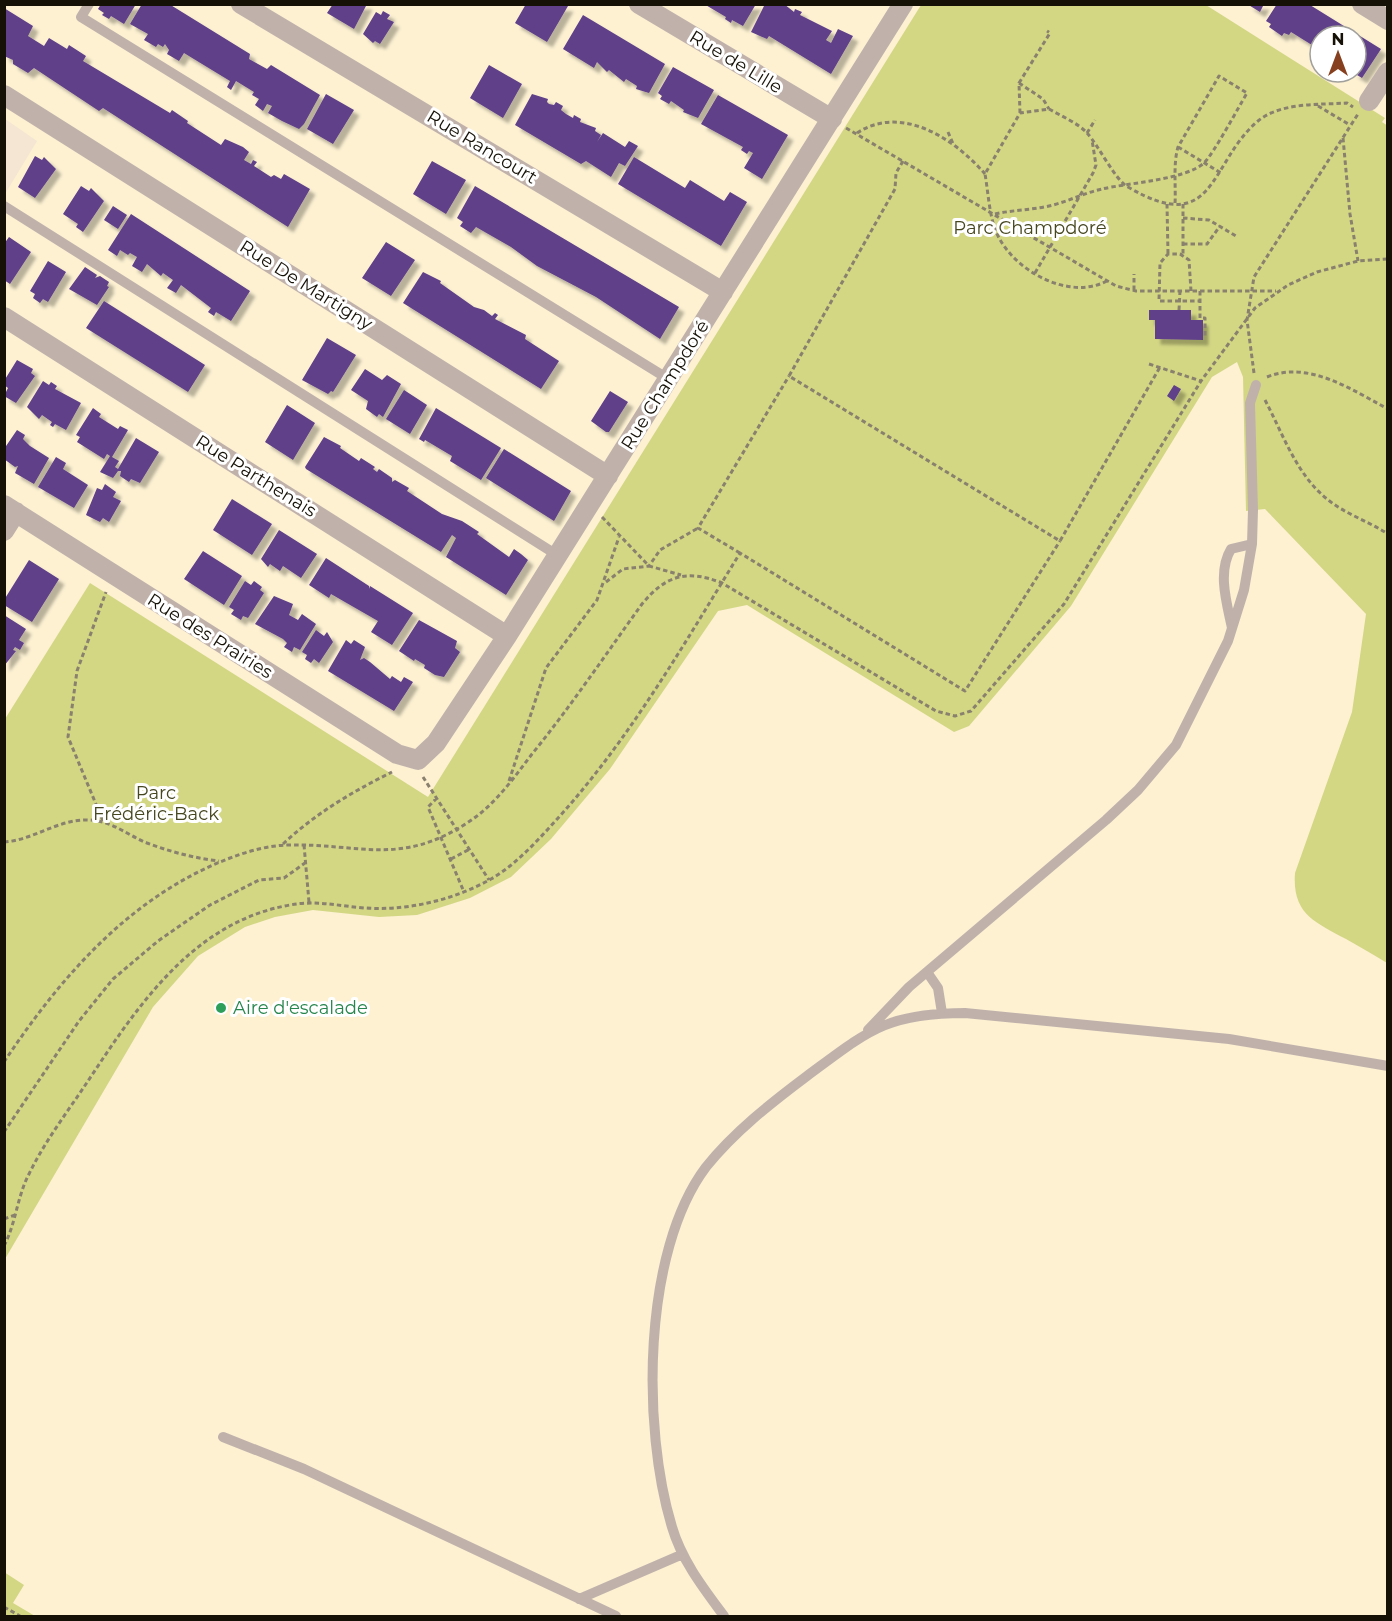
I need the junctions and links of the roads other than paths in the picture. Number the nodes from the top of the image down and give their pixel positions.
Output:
1 (88, 4) edge
2 (241, 4) edge
3 (639, 4) edge
4 (903, 4) edge
5 (1362, 4) edge
6 (1388, 20) edge
7 (1388, 72) edge
8 (4, 95) edge
9 (1364, 106) road end
10 (832, 119) junction
11 (4, 206) edge
12 (723, 292) junction
13 (4, 316) edge
14 (670, 380) junction
15 (1256, 385) road end
16 (608, 476) junction
17 (10, 508) edge
18 (4, 531) edge
19 (1252, 544) junction
20 (557, 555) junction
21 (1232, 628) junction
22 (507, 636) junction
23 (421, 768) joint
24 (927, 972) junction
25 (942, 1012) junction
26 (865, 1033) junction
27 (1388, 1066) edge
28 (223, 1437) dead end
29 (683, 1554) junction
30 (579, 1599) junction
31 (616, 1617) edge
32 (724, 1617) edge

1 - 14 lane
2 - 12 street, Rue Rancourt
3 - 10 street, Rue de Lille
4 - 10 street, Rue Champdoré
5 - 6 street
7 - 9 street
8 - 16 street, Rue De Martigny
10 - 12 street, Rue Champdoré
11 - 20 lane
12 - 14 street, Rue Champdoré
13 - 22 street, Rue Parthenais
14 - 16 street, Rue Champdoré
15 - 19 lane
16 - 20 street, Rue Champdoré
17 - 18 street
17 - 23 street, Rue des Prairies
19 - 21 lane
19 - 21 lane
20 - 22 street, Rue Champdoré
21 - 24 lane
22 - 23 street, Rue Champdoré
24 - 25 lane
24 - 26 lane
25 - 26 lane
25 - 27 lane
26 - 29 lane
28 - 30 lane
29 - 30 lane
29 - 32 lane
30 - 31 lane

